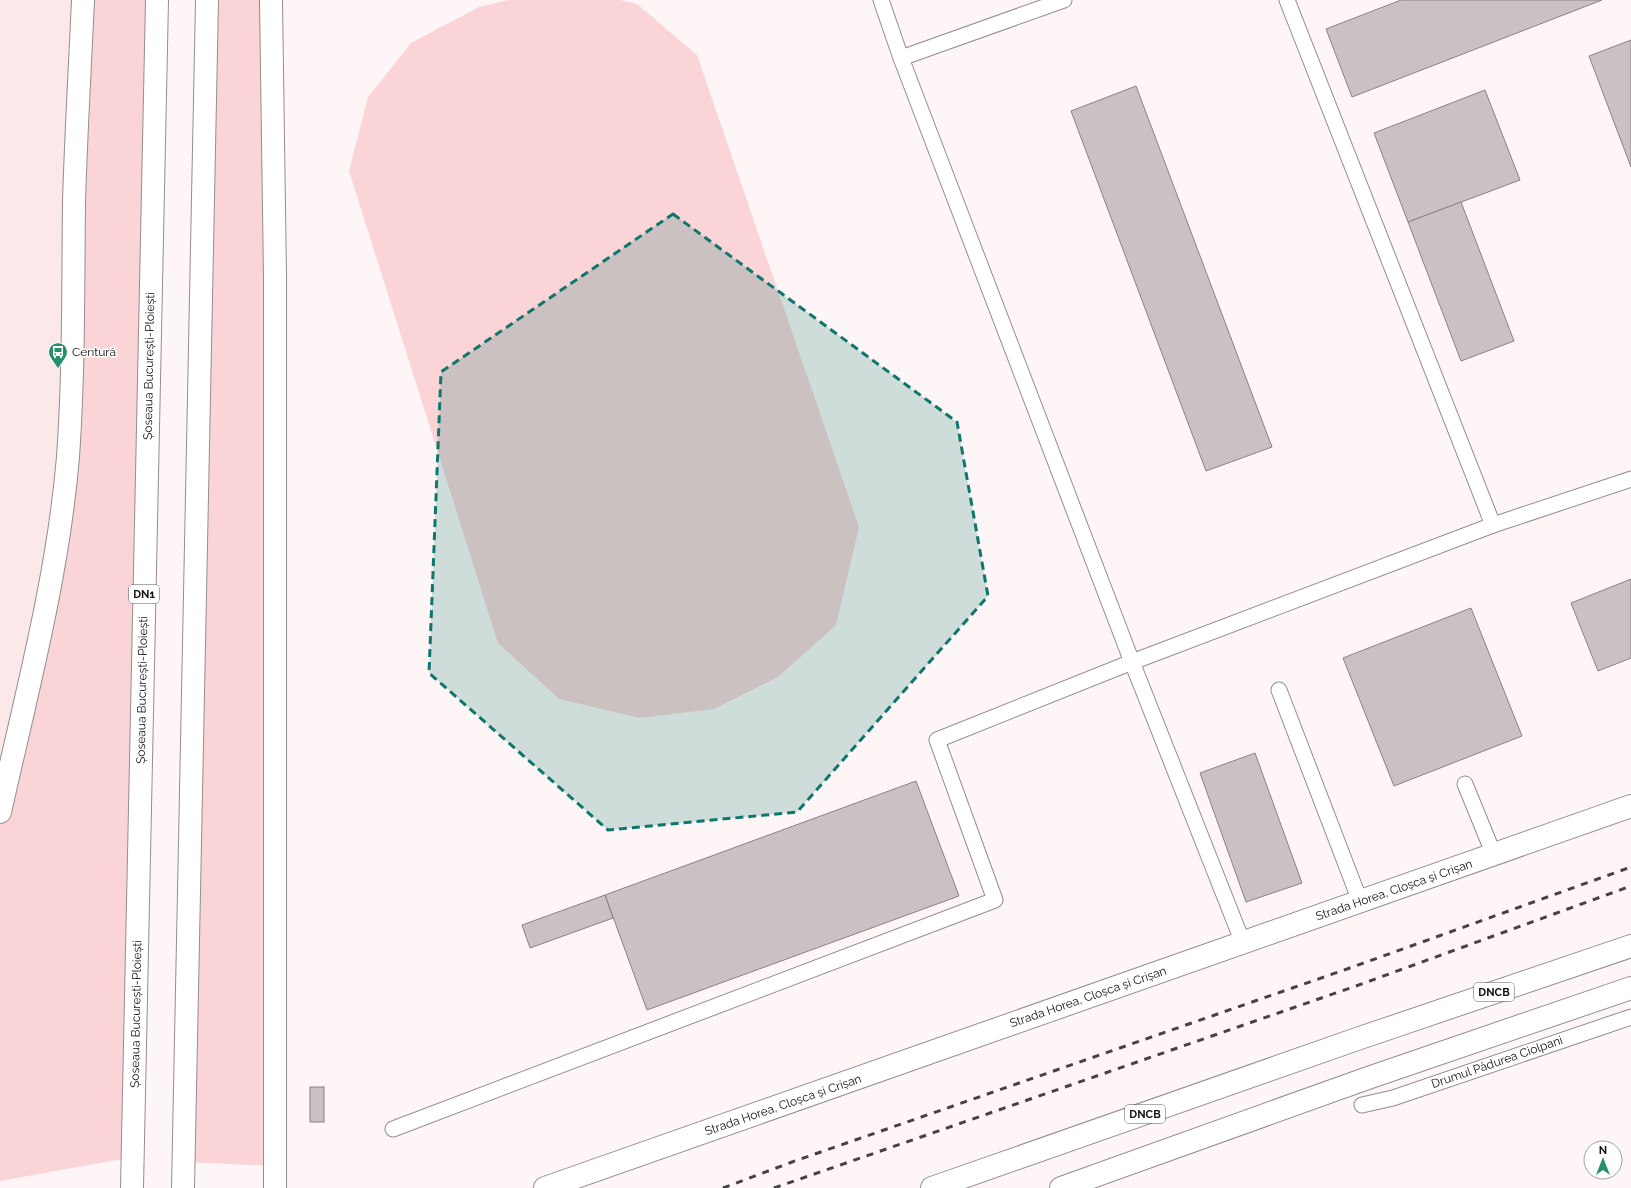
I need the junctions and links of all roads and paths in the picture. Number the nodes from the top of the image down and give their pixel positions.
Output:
1 (83, 0) edge
2 (157, 0) edge
3 (207, 0) edge
4 (271, 0) edge
5 (881, 0) edge
6 (1064, 0) edge
7 (1287, 0) edge
8 (901, 58) junction
9 (1631, 479) edge
10 (1493, 525) junction
11 (1132, 662) junction
12 (1279, 690) dead end
13 (1465, 784) dead end
14 (1631, 806) edge
15 (0, 812) edge
16 (1494, 855) junction
17 (1360, 901) junction
18 (1243, 943) junction
19 (1631, 946) edge
20 (1631, 988) edge
21 (1631, 1017) edge
22 (1362, 1105) dead end
23 (393, 1129) dead end
24 (132, 1188) edge
25 (183, 1188) edge
26 (275, 1188) edge
27 (545, 1188) edge
28 (932, 1188) edge
29 (1061, 1188) edge

1 - 15 main road
2 - 24 main road, Șoseaua București-Ploiești / DN1
3 - 25 main road
4 - 26 main road
5 - 8 lane
6 - 8 lane
7 - 10 lane
8 - 11 lane
9 - 10 lane
10 - 11 lane
11 - 18 lane
11 - 23 lane
12 - 17 lane
13 - 16 lane
14 - 16 main road, Strada Horea, Cloșca și Crișan
16 - 17 main road, Strada Horea, Cloșca și Crișan
17 - 18 main road, Strada Horea, Cloșca și Crișan
18 - 27 main road, Strada Horea, Cloșca și Crișan
19 - 28 main road, DNCB
20 - 29 main road
21 - 22 lane, Drumul Pădurea Ciolpani

